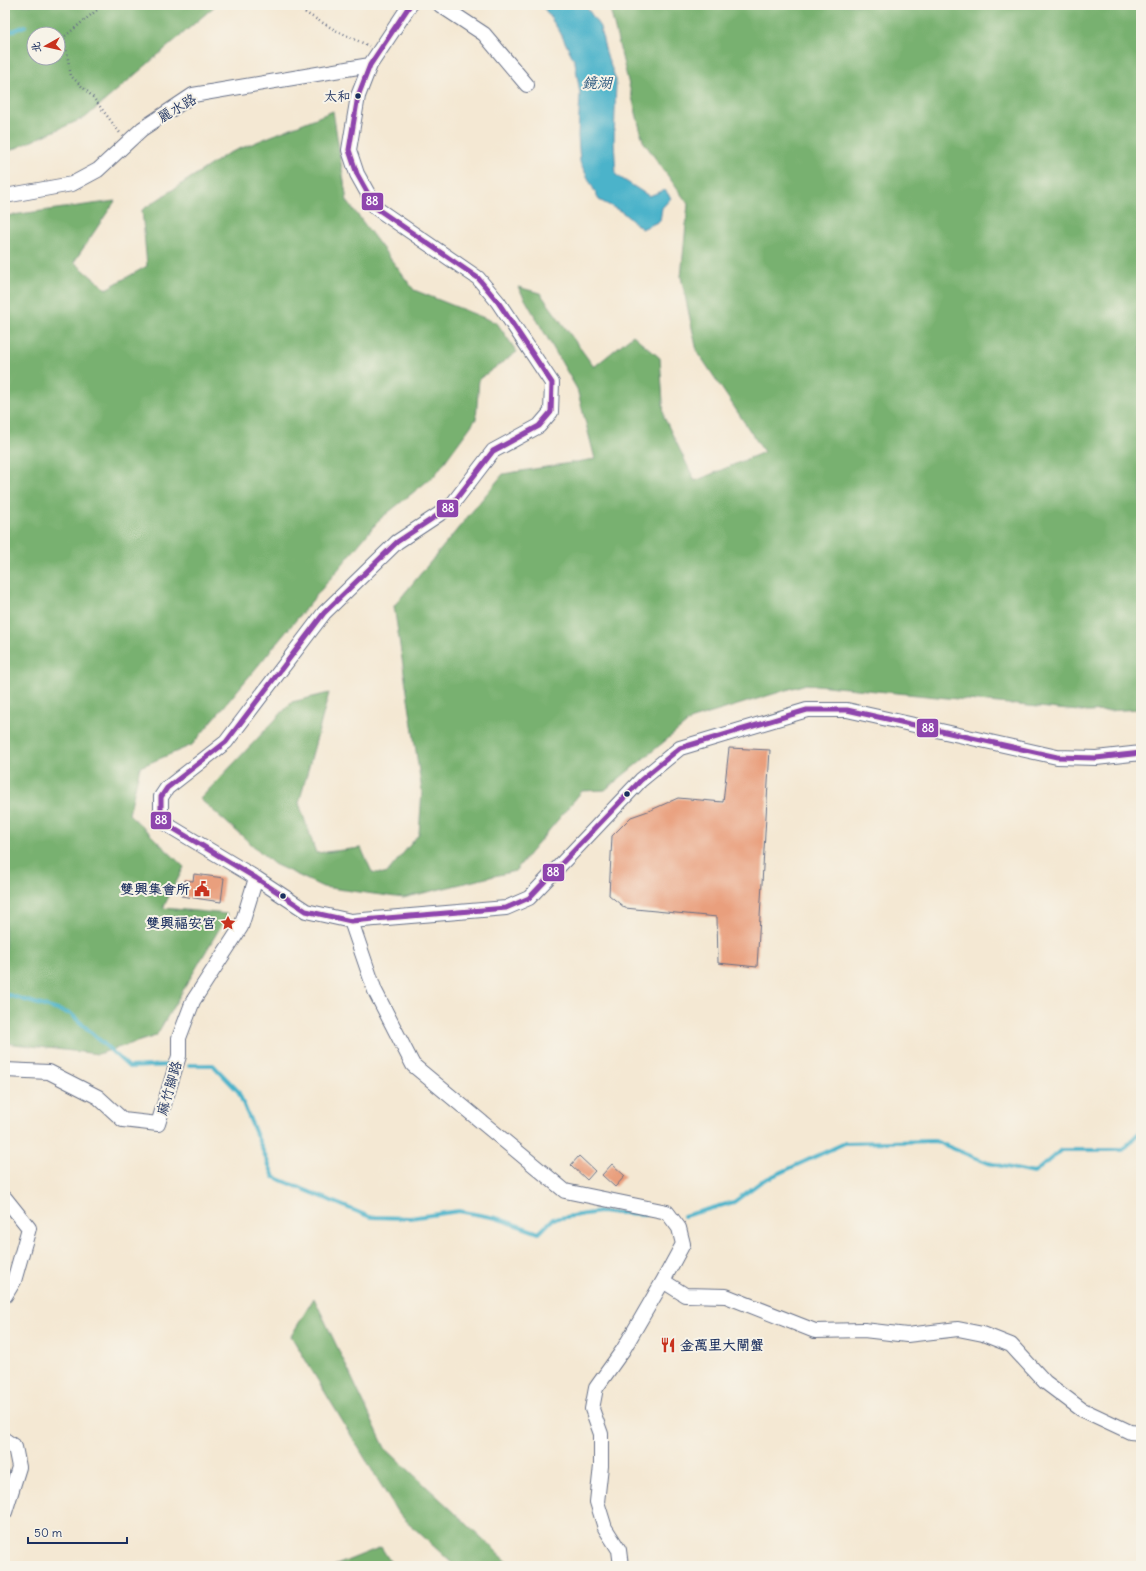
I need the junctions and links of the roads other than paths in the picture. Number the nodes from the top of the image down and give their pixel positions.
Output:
1 (410, 5) edge
2 (440, 5) edge
3 (370, 65) junction
4 (527, 85) dead end
5 (5, 196) edge
6 (1141, 753) edge
7 (256, 878) junction
8 (351, 921) junction
9 (5, 1070) edge
10 (5, 1198) edge
11 (663, 1281) junction
12 (5, 1296) edge
13 (1141, 1433) edge
14 (5, 1440) edge
15 (5, 1512) edge
16 (621, 1566) edge

1 - 3 street
2 - 4 street
3 - 5 street, 麗水路
3 - 7 street
6 - 8 street
7 - 8 street
7 - 9 street, 麻竹腳路
8 - 11 street
10 - 12 street
11 - 13 street
11 - 16 street
14 - 15 street

